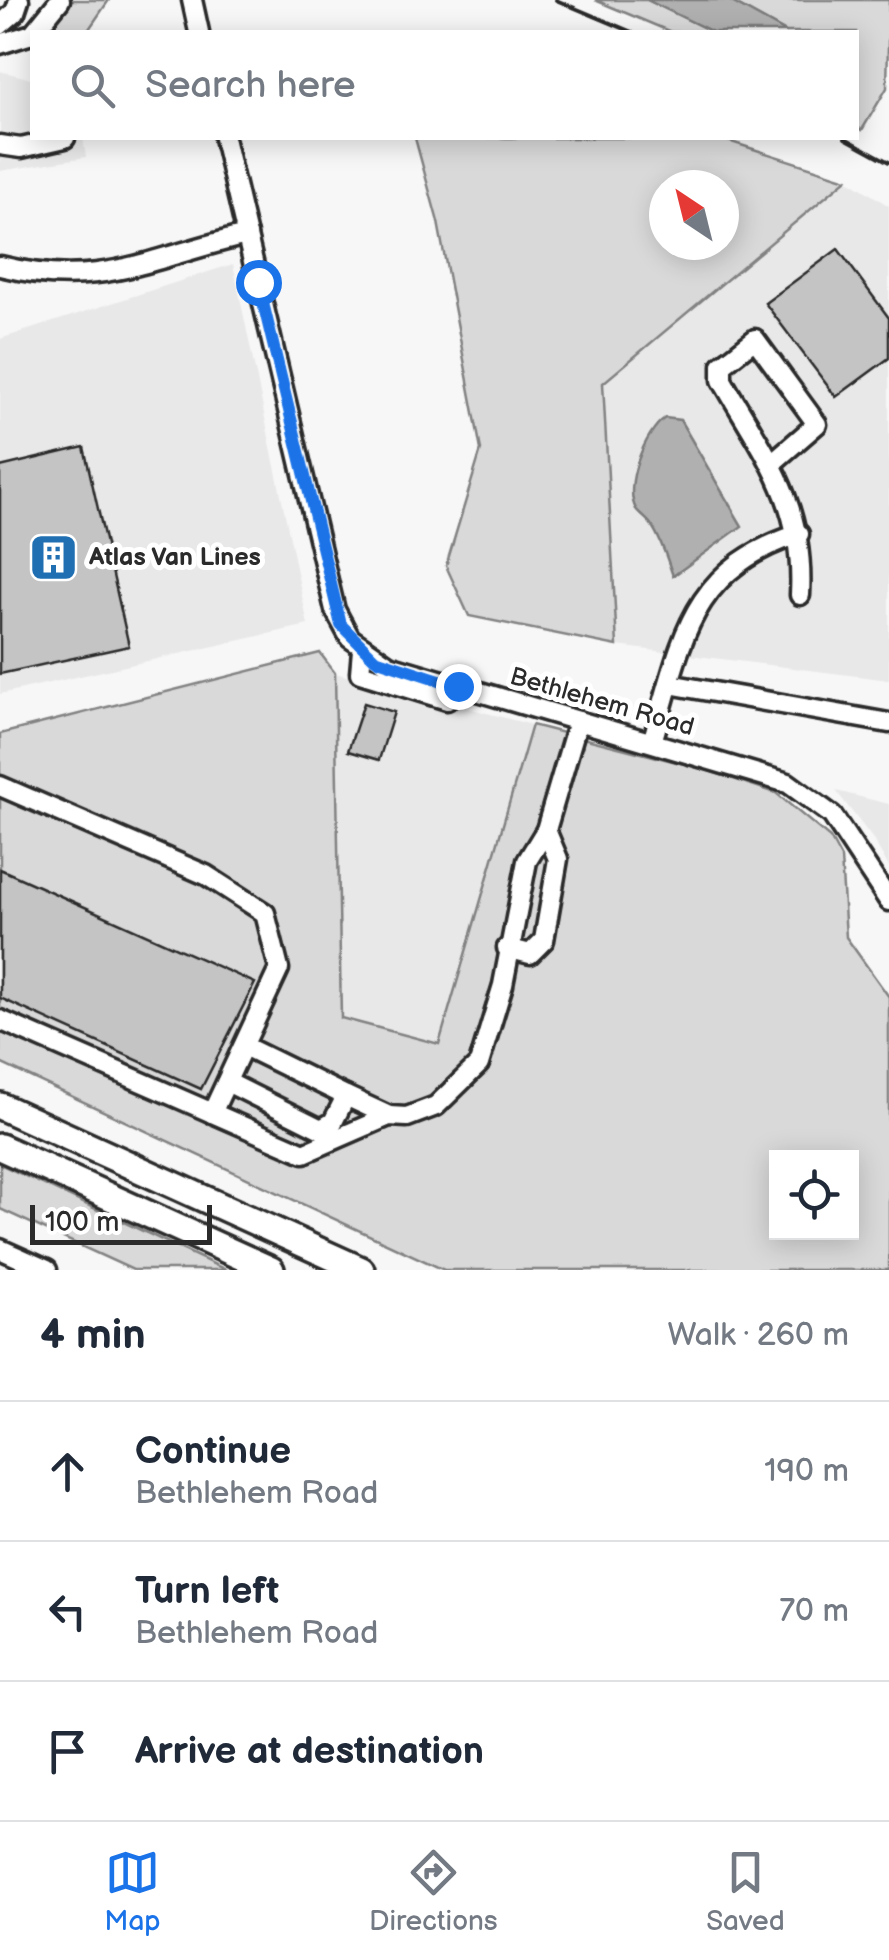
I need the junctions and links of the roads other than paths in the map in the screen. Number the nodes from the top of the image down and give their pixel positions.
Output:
1 (19, 0) edge
2 (60, 0) edge
3 (192, 0) edge
4 (0, 25) edge
5 (35, 30) edge
6 (199, 30) edge
7 (30, 34) edge
8 (0, 44) edge
9 (56, 140) edge
10 (224, 140) edge
11 (0, 144) edge
12 (247, 235) junction
13 (0, 266) edge
14 (773, 462) junction
15 (798, 534) junction
16 (800, 595) dead end
17 (669, 684) junction
18 (578, 721) junction
19 (889, 723) edge
20 (652, 742) junction
21 (0, 786) edge
22 (546, 830) junction
23 (889, 901) edge
24 (507, 948) junction
25 (0, 1020) edge
26 (244, 1046) junction
27 (227, 1082) junction
28 (346, 1096) junction
29 (0, 1106) edge
30 (212, 1113) junction
31 (389, 1116) junction
32 (0, 1146) edge
33 (3, 1263) edge
34 (47, 1270) edge
35 (271, 1270) edge
36 (360, 1270) edge

1 - 4 street
2 - 5 street
3 - 6 street
7 - 8 street
9 - 11 street
10 - 12 street, Bethlehem Road
12 - 13 street
12 - 18 street, Bethlehem Road
14 - 14 street
14 - 15 street
15 - 16 street
15 - 17 street
17 - 19 street
17 - 20 street
18 - 20 street, Bethlehem Road
18 - 22 street
20 - 23 street, Bethlehem Road
21 - 26 street
22 - 24 street
22 - 24 street
24 - 31 street
25 - 30 street
26 - 27 street
26 - 28 street
27 - 28 street
27 - 30 street
28 - 31 street
29 - 36 highway
30 - 31 street
32 - 35 highway
33 - 34 street

